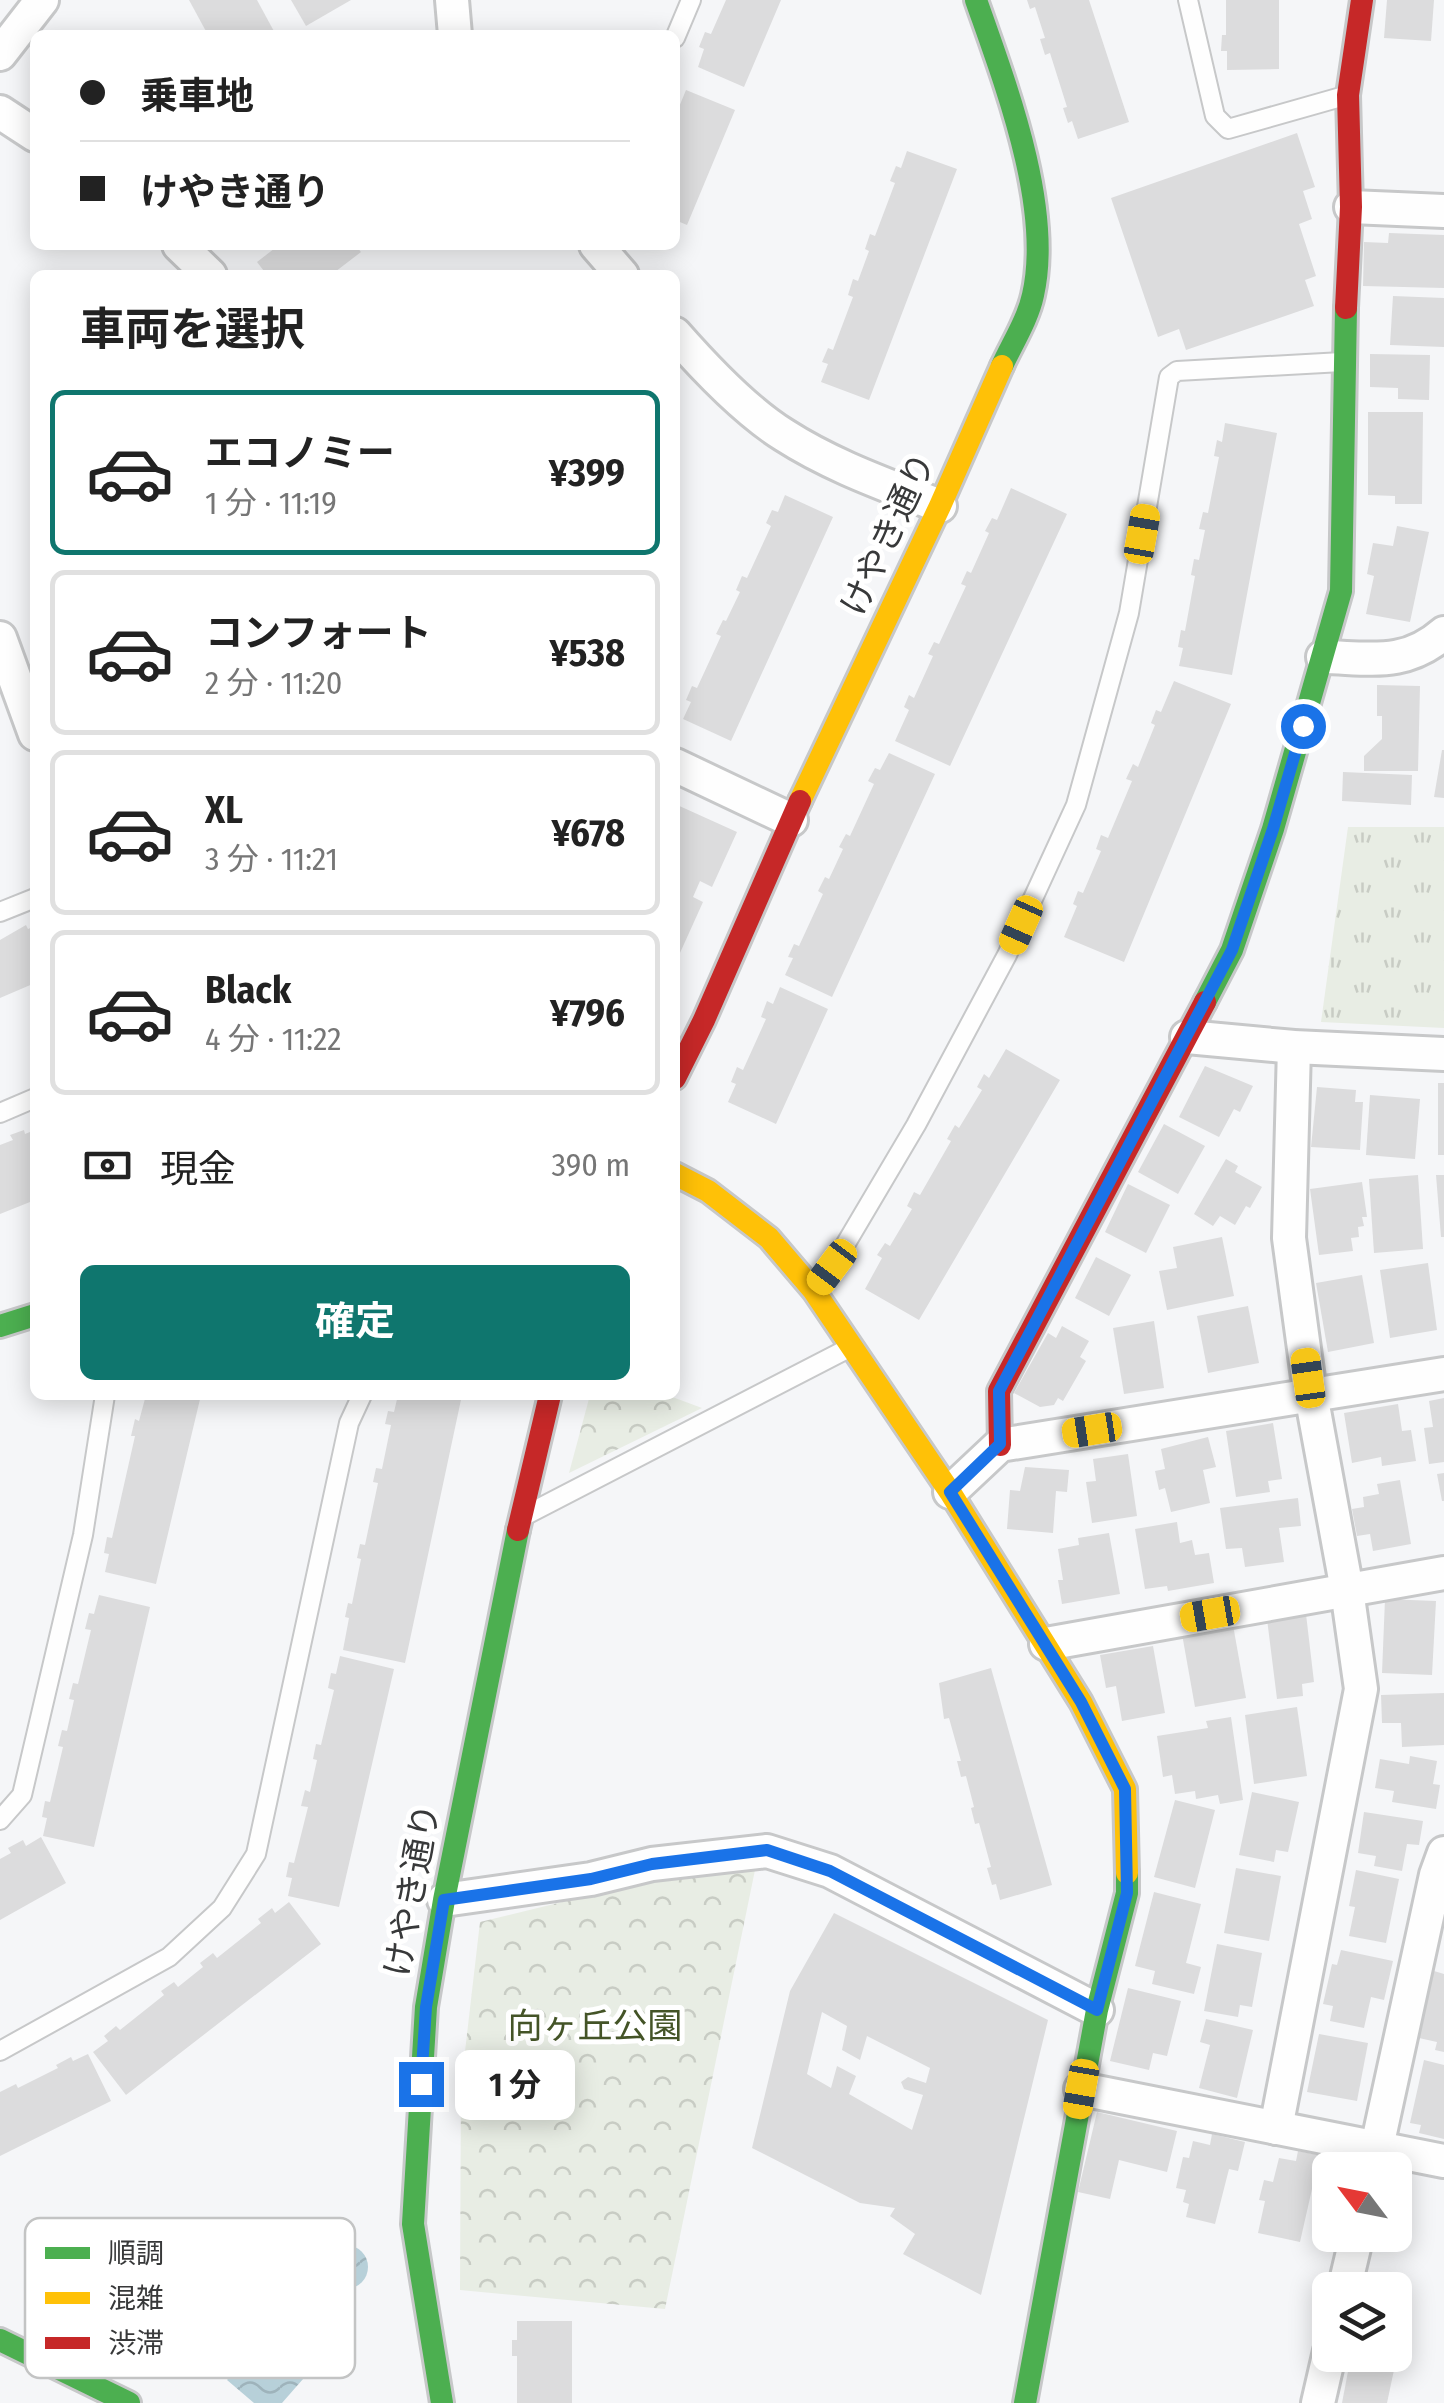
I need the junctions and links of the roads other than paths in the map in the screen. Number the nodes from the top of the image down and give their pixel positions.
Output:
1 (42, 0) edge
2 (452, 0) edge
3 (691, 0) edge
4 (976, 0) edge
5 (1188, 0) edge
6 (1362, 0) edge
7 (455, 30) edge
8 (678, 30) edge
9 (0, 54) edge
10 (1348, 95) junction
11 (0, 112) edge
12 (30, 133) edge
13 (1351, 207) junction
14 (1444, 211) edge
15 (184, 250) edge
16 (600, 250) edge
17 (205, 270) edge
18 (618, 270) edge
19 (680, 340) edge
20 (1342, 362) junction
21 (940, 506) junction
22 (1444, 633) edge
23 (1, 647) edge
24 (1323, 656) junction
25 (30, 721) edge
26 (680, 767) edge
27 (791, 820) junction
28 (30, 900) edge
29 (0, 912) edge
30 (1187, 1037) junction
31 (1294, 1047) junction
32 (1444, 1054) edge
33 (680, 1068) edge
34 (30, 1100) edge
35 (0, 1113) edge
36 (680, 1177) edge
37 (814, 1291) junction
38 (30, 1317) edge
39 (0, 1326) edge
40 (850, 1348) junction
41 (1444, 1374) edge
42 (1311, 1395) junction
43 (104, 1400) edge
44 (360, 1400) edge
45 (549, 1400) edge
46 (1000, 1444) junction
47 (950, 1492) junction
48 (520, 1518) junction
49 (1444, 1574) edge
50 (1347, 1590) junction
51 (1046, 1644) junction
52 (0, 1820) edge
53 (1444, 1853) edge
54 (444, 1900) junction
55 (1097, 2010) junction
56 (0, 2051) edge
57 (1081, 2089) junction
58 (1276, 2128) junction
59 (1355, 2152) edge
60 (1376, 2152) edge
61 (1412, 2160) edge
62 (1444, 2161) edge
63 (0, 2340) edge
64 (25, 2352) edge
65 (1325, 2372) edge
66 (77, 2378) edge
67 (1031, 2402) edge
68 (128, 2403) edge
69 (442, 2403) edge
70 (1318, 2403) edge

1 - 9 street
2 - 7 street
3 - 8 lane
4 - 21 street, けやき通り
5 - 10 lane
6 - 10 street
10 - 13 street
11 - 12 street
13 - 14 street
13 - 20 street
15 - 17 street
16 - 18 street
19 - 21 street
20 - 24 street
20 - 37 lane
21 - 27 street, けやき通り
22 - 24 street
23 - 25 street
24 - 30 street
26 - 27 street
27 - 33 street, けやき通り
28 - 29 lane
30 - 31 street
30 - 46 street
31 - 32 street
31 - 42 street
34 - 35 lane
36 - 37 street
37 - 40 street
38 - 39 street
40 - 47 street
40 - 48 lane
41 - 42 street
42 - 46 street
42 - 50 street
43 - 52 lane
44 - 56 lane
45 - 48 street, けやき通り
46 - 47 street
47 - 51 street
48 - 54 street, けやき通り
49 - 50 street
50 - 51 street
50 - 58 street
51 - 55 street
53 - 60 street
54 - 55 street
54 - 69 street, けやき通り
55 - 57 street
57 - 58 street
57 - 67 street
58 - 59 street
61 - 62 street
63 - 64 street
65 - 70 street
66 - 68 street

